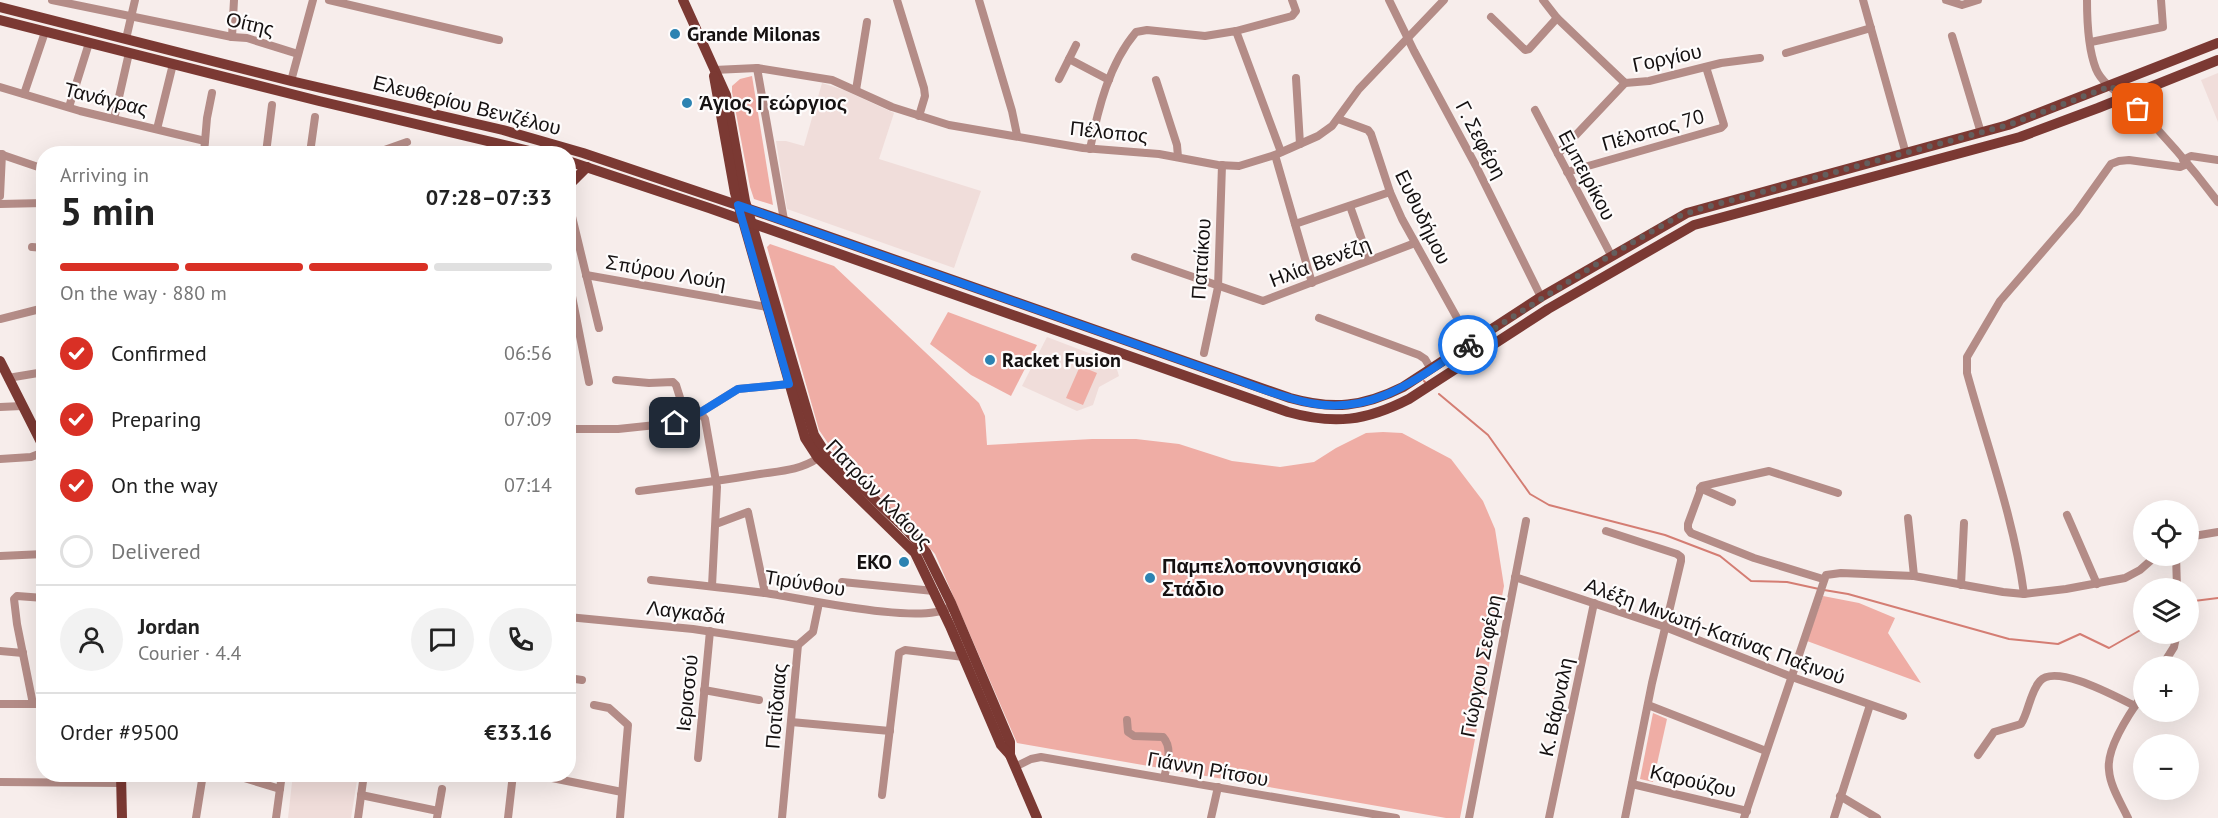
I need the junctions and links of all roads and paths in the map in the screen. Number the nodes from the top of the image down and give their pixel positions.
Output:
1 (52, 0) edge
2 (135, 0) edge
3 (234, 0) edge
4 (313, 0) edge
5 (329, 0) edge
6 (682, 0) edge
7 (897, 0) edge
8 (979, 0) edge
9 (1292, 0) edge
10 (1389, 0) edge
11 (1444, 0) edge
12 (1543, 0) edge
13 (1863, 0) edge
14 (1946, 0) edge
15 (1978, 0) edge
16 (2087, 0) edge
17 (2161, 0) edge
18 (74, 2) edge
19 (0, 7) edge
20 (132, 16) junction
21 (1491, 17) dead end
22 (1557, 18) junction
23 (0, 20) edge
24 (867, 22) dead end
25 (1871, 28) junction
26 (1236, 31) junction
27 (45, 32) junction
28 (1952, 36) dead end
29 (232, 37) junction
30 (1408, 38) junction
31 (126, 39) junction
32 (498, 40) dead end
33 (2091, 42) junction
34 (89, 43) junction
35 (2218, 44) edge
36 (1076, 45) dead end
37 (129, 52) junction
38 (1786, 53) dead end
39 (298, 54) junction
40 (1760, 58) dead end
41 (1069, 59) junction
42 (2218, 60) edge
43 (173, 64) junction
44 (1706, 67) junction
45 (757, 68) junction
46 (714, 70) junction
47 (1296, 78) dead end
48 (1059, 79) dead end
49 (1109, 80) junction
50 (1156, 80) dead end
51 (291, 81) junction
52 (1625, 83) junction
53 (2111, 86) junction
54 (0, 87) edge
55 (856, 90) junction
56 (212, 93) dead end
57 (24, 94) junction
58 (2125, 98) junction
59 (272, 105) dead end
60 (69, 107) junction
61 (1535, 111) dead end
62 (919, 116) junction
63 (315, 117) dead end
64 (114, 119) junction
65 (1338, 119) junction
66 (157, 129) junction
67 (1981, 133) junction
68 (1017, 135) junction
69 (205, 141) junction
70 (407, 142) dead end
71 (1300, 144) junction
72 (205, 146) edge
73 (267, 146) edge
74 (311, 146) edge
75 (396, 146) edge
76 (509, 146) edge
77 (542, 146) edge
78 (1090, 149) junction
79 (1, 154) edge
80 (1278, 154) junction
81 (1558, 154) junction
82 (1906, 154) junction
83 (576, 157) edge
84 (1178, 157) junction
85 (2218, 160) edge
86 (2185, 162) junction
87 (576, 164) edge
88 (1222, 165) junction
89 (36, 166) edge
90 (587, 167) junction
91 (1567, 172) junction
92 (576, 178) edge
93 (1390, 192) junction
94 (0, 196) edge
95 (2218, 202) edge
96 (0, 204) edge
97 (36, 204) edge
98 (1350, 206) junction
99 (743, 207) junction
100 (784, 220) junction
101 (747, 223) junction
102 (1295, 224) junction
103 (576, 231) edge
104 (1415, 243) junction
105 (32, 247) dead end
106 (36, 247) edge
107 (1611, 255) junction
108 (1135, 257) dead end
109 (1369, 260) junction
110 (586, 275) junction
111 (1312, 283) junction
112 (1218, 287) junction
113 (591, 294) junction
114 (1541, 297) junction
115 (576, 298) edge
116 (771, 306) junction
117 (36, 310) edge
118 (1319, 318) dead end
119 (0, 319) edge
120 (576, 322) edge
121 (599, 328) dead end
122 (1471, 343) junction
123 (1204, 353) dead end
124 (1, 364) edge
125 (1431, 369) junction
126 (36, 373) edge
127 (8, 378) junction
128 (616, 380) dead end
129 (589, 382) dead end
130 (789, 384) junction
131 (22, 406) junction
132 (0, 407) edge
133 (701, 412) junction
134 (576, 429) edge
135 (36, 434) edge
136 (36, 454) edge
137 (818, 458) junction
138 (0, 459) edge
139 (716, 482) junction
140 (1700, 488) junction
141 (639, 491) dead end
142 (1838, 494) dead end
143 (1732, 502) dead end
144 (2067, 515) dead end
145 (1908, 518) dead end
146 (1526, 521) dead end
147 (1964, 523) dead end
148 (716, 524) junction
149 (1606, 531) dead end
150 (2218, 532) edge
151 (2199, 535) edge
152 (36, 554) edge
153 (0, 556) edge
154 (2143, 566) edge
155 (1914, 576) junction
156 (1515, 577) junction
157 (1824, 579) junction
158 (651, 580) dead end
159 (842, 582) dead end
160 (2097, 584) junction
161 (1961, 585) junction
162 (712, 586) junction
163 (934, 591) junction
164 (765, 593) junction
165 (2024, 594) junction
166 (36, 598) edge
167 (819, 603) junction
168 (1594, 603) junction
169 (947, 607) junction
170 (576, 618) edge
171 (1665, 627) junction
172 (710, 631) junction
173 (798, 645) junction
174 (0, 651) edge
175 (23, 653) junction
176 (964, 657) junction
177 (1792, 677) junction
178 (576, 679) edge
179 (582, 680) dead end
180 (704, 690) junction
181 (759, 700) dead end
182 (33, 704) joint
183 (0, 705) edge
184 (594, 705) dead end
185 (1648, 705) junction
186 (1870, 705) junction
187 (2133, 705) edge
188 (2133, 710) edge
189 (1903, 716) dead end
190 (1127, 720) dead end
191 (791, 722) junction
192 (890, 731) junction
193 (1766, 752) junction
194 (1010, 755) junction
195 (1978, 755) dead end
196 (698, 759) dead end
197 (1015, 766) junction
198 (1164, 778) junction
199 (36, 781) edge
200 (0, 782) edge
201 (121, 782) edge
202 (202, 782) edge
203 (257, 782) edge
204 (281, 782) edge
205 (363, 782) edge
206 (512, 782) edge
207 (572, 782) edge
208 (1632, 784) junction
209 (1218, 787) junction
210 (280, 789) junction
211 (442, 789) dead end
212 (622, 792) junction
213 (362, 795) junction
214 (882, 795) dead end
215 (1840, 796) junction
216 (437, 814) edge
217 (1745, 814) edge
218 (122, 818) edge
219 (196, 818) edge
220 (276, 818) edge
221 (358, 818) edge
222 (508, 818) edge
223 (621, 818) edge
224 (782, 818) edge
225 (1037, 818) edge
226 (1211, 818) edge
227 (1396, 818) edge
228 (1469, 818) edge
229 (1550, 818) edge
230 (1625, 818) edge
231 (1834, 818) edge
232 (1877, 818) edge
233 (2128, 818) edge

1 - 18 street, Οίτης
2 - 20 street
3 - 29 street
4 - 39 street
5 - 32 street
6 - 46 main road, Πατρών Κλάους
7 - 62 street
8 - 68 street
9 - 26 street
10 - 30 street, Γ. Σεφέρη
11 - 30 street, Πέλοπος
12 - 22 street, Γοργίου
13 - 25 street
14 - 15 street
16 - 33 street
17 - 33 street
18 - 20 street, Οίτης
19 - 31 main road, Ελευθερίου Βενιζέλου
20 - 29 street, Οίτης
20 - 31 street
21 - 22 street
22 - 52 street, Γοργίου
23 - 27 main road, Ελευθερίου Βενιζέλου
24 - 55 street
25 - 38 street
25 - 82 street
26 - 49 street
26 - 80 street
27 - 34 main road, Ελευθερίου Βενιζέλου
27 - 57 street
28 - 67 street
29 - 39 street, Οίτης
30 - 65 street, Πέλοπος
30 - 114 street, Γ. Σεφέρη
31 - 51 main road, Ελευθερίου Βενιζέλου
33 - 53 street
34 - 37 main road, Ελευθερίου Βενιζέλου
34 - 60 street
35 - 53 main road, Ελευθερίου Βενιζέλου
36 - 41 street
37 - 43 main road, Ελευθερίου Βενιζέλου
37 - 64 street
39 - 51 street
40 - 44 street, Γοργίου
41 - 48 street
41 - 49 street
42 - 58 main road, Ελευθερίου Βενιζέλου
43 - 66 street
43 - 76 main road, Ελευθερίου Βενιζέλου
44 - 52 street, Γοργίου
44 - 91 street, Πέλοπος 70
45 - 46 street, Πέλοπος
45 - 55 street, Πέλοπος
45 - 100 street
46 - 99 main road, Πατρών Κλάους
47 - 71 street
49 - 78 street
50 - 84 street
51 - 77 main road, Ελευθερίου Βενιζέλου
52 - 81 street
53 - 58 street
53 - 67 main road, Ελευθερίου Βενιζέλου
54 - 57 street, Τανάγρας
55 - 62 street, Πέλοπος
56 - 69 street
57 - 60 street, Τανάγρας
58 - 86 street
58 - 101 main road, Ελευθερίου Βενιζέλου
59 - 73 street
60 - 64 street, Τανάγρας
61 - 81 street, Εμπειρίκου
62 - 68 street, Πέλοπος
63 - 74 street
64 - 66 street, Τανάγρας
65 - 71 street, Πέλοπος
65 - 93 street, Ευθυδήμου
66 - 69 street, Τανάγρας
67 - 82 main road, Ελευθερίου Βενιζέλου
68 - 78 street, Πέλοπος
69 - 72 street
70 - 75 street
71 - 80 street, Πέλοπος
78 - 84 street, Πέλοπος
79 - 89 street
79 - 94 street
80 - 88 street, Πέλοπος
80 - 102 street
81 - 91 street, Εμπειρίκου
82 - 107 main road, Ελευθερίου Βενιζέλου
83 - 99 main road, Ελευθερίου Βενιζέλου
84 - 88 street, Πέλοπος
85 - 86 street
86 - 95 street
86 - 165 street
87 - 90 main road, Ελευθερίου Βενιζέλου
88 - 112 street, Παταίκου
90 - 92 main road
90 - 101 main road, Ελευθερίου Βενιζέλου
91 - 107 street, Εμπειρίκου
93 - 98 street
93 - 104 street, Ευθυδήμου
96 - 97 street
98 - 102 street
98 - 109 street
99 - 100 main road, Ελευθερίου Βενιζέλου
99 - 101 main road, Πατρών Κλάους
100 - 125 main road, Ελευθερίου Βενιζέλου
101 - 116 main road, Πατρών Κλάους
102 - 111 street
103 - 110 street
104 - 109 street, Ηλία Βενέζη
104 - 122 street, Ευθυδήμου
105 - 106 street
107 - 114 main road, Ελευθερίου Βενιζέλου
108 - 112 street, Ηλία Βενέζη
109 - 111 street, Ηλία Βενέζη
110 - 113 street
110 - 116 street, Σπύρου Λούη
111 - 112 street, Ηλία Βενέζη
112 - 123 street, Παταίκου
113 - 115 street
113 - 121 street
114 - 122 main road, Ελευθερίου Βενιζέλου
116 - 130 main road, Πατρών Κλάους
116 - 169 main road, Πατρών Κλάους
117 - 119 street
118 - 125 street
120 - 129 street
122 - 125 main road, Ελευθερίου Βενιζέλου
124 - 127 main road
126 - 127 street
127 - 131 main road
128 - 133 street
130 - 133 street
130 - 137 main road, Πατρών Κλάους
131 - 132 street
131 - 135 main road
133 - 134 street
133 - 139 street
136 - 138 street
137 - 139 street
137 - 163 main road, Πατρών Κλάους
139 - 141 street
139 - 148 street
140 - 142 street
140 - 143 street
140 - 157 street
144 - 160 street
145 - 155 street
146 - 156 street, Γιώργου Σεφέρη
147 - 161 street
148 - 162 street
148 - 164 street
149 - 171 street
150 - 151 street
152 - 153 street
154 - 160 street
155 - 157 street
155 - 161 street
156 - 168 street, Αλέξη Μινωτή-Κατίνας Παξινού
156 - 228 street, Γιώργου Σεφέρη
157 - 177 street
158 - 162 street, Τιρύνθου
159 - 163 street
160 - 165 street
161 - 165 street
162 - 164 street, Τιρύνθου
163 - 169 main road, Πατρών Κλάους
164 - 167 street, Τιρύνθου
166 - 175 street
167 - 169 street, Τιρύνθου
167 - 173 street, Ποτίδαιας
168 - 171 street, Αλέξη Μινωτή-Κατίνας Παξινού
168 - 229 street, Κ. Βάρναλη
169 - 176 main road, Πατρών Κλάους
169 - 194 main road, Πατρών Κλάους
170 - 172 street, Λαγκαδά
171 - 177 street, Αλέξη Μινωτή-Κατίνας Παξινού
171 - 185 street
172 - 173 street, Λαγκαδά
172 - 180 street, Ιερισσού
173 - 191 street, Ποτίδαιας
174 - 175 street
175 - 182 street
176 - 192 street
176 - 194 main road, Πατρών Κλάους
177 - 186 street, Αλέξη Μινωτή-Κατίνας Παξινού
177 - 193 street
178 - 179 street
180 - 181 street
180 - 196 street, Ιερισσού
182 - 183 street
184 - 212 street
185 - 193 street
185 - 208 street
186 - 189 street, Αλέξη Μινωτή-Κατίνας Παξινού
186 - 215 street
187 - 195 street
188 - 233 street
190 - 198 street
191 - 192 street
191 - 224 street, Ποτίδαιας
192 - 214 street
193 - 217 street
194 - 197 main road, Πατρών Κλάους
197 - 198 street, Γιάννη Ρίτσου
197 - 225 main road, Πατρών Κλάους
198 - 209 street, Γιάννη Ρίτσου
199 - 200 street
201 - 218 main road
202 - 219 street
203 - 210 street
204 - 210 street
205 - 213 street
206 - 222 street
207 - 212 street
208 - 217 street, Καρούζου
208 - 230 street
209 - 226 street
209 - 227 street, Γιάννη Ρίτσου
210 - 220 street
211 - 216 street
212 - 223 street
213 - 216 street
213 - 221 street
215 - 231 street
215 - 232 street

